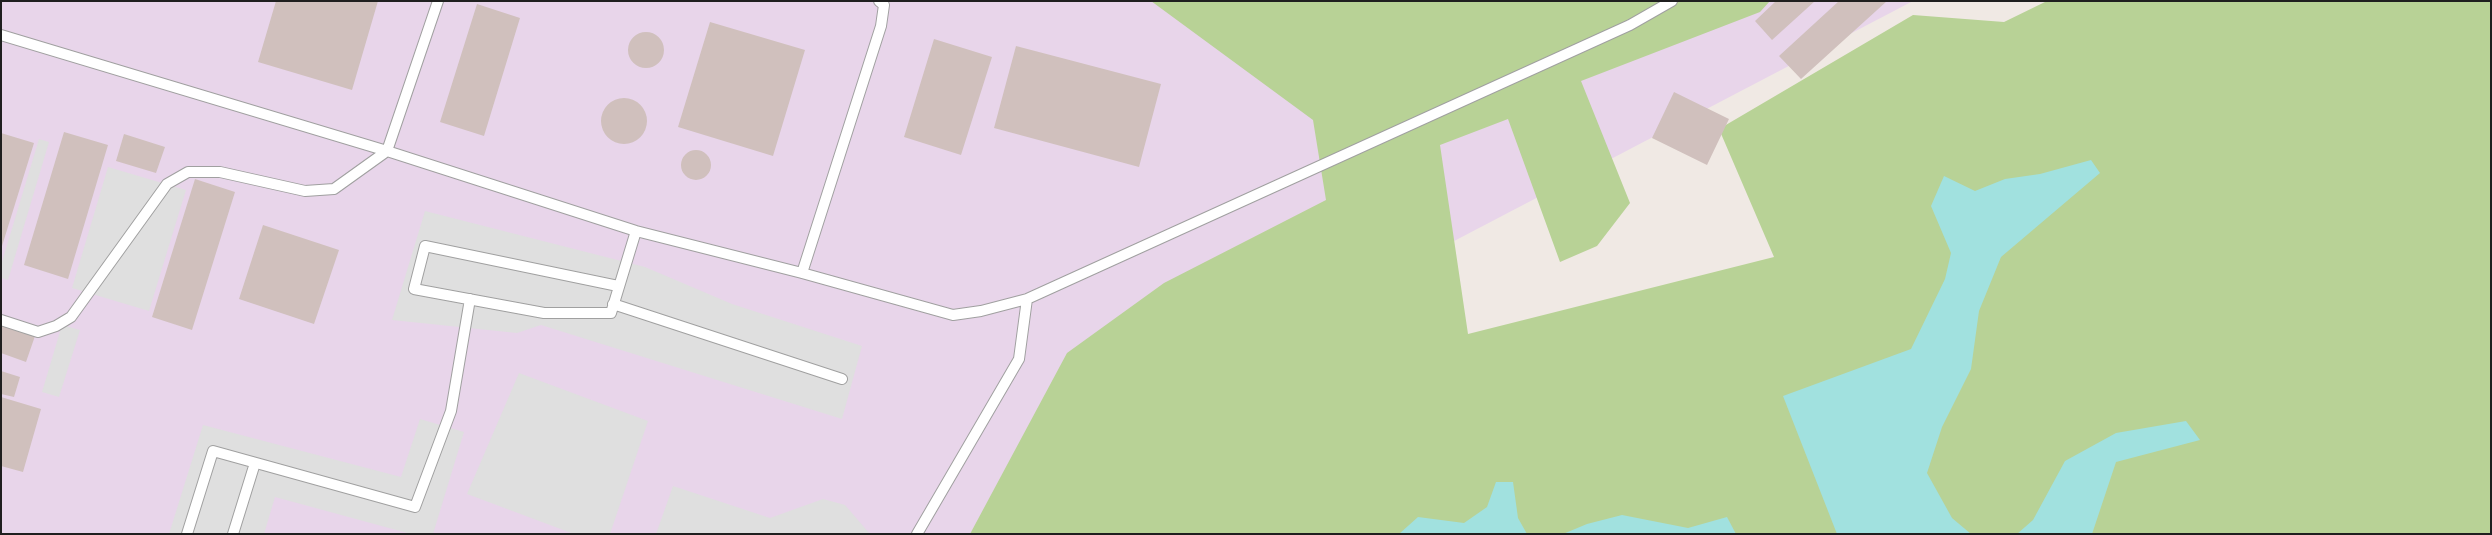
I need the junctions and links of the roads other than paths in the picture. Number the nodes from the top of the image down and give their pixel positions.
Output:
1 (438, 1) edge
2 (879, 1) edge
3 (1672, 1) edge
4 (1, 35) edge
5 (387, 150) junction
6 (636, 231) junction
7 (802, 273) junction
8 (618, 286) junction
9 (470, 299) junction
10 (1027, 299) junction
11 (613, 304) junction
12 (1, 320) edge
13 (842, 379) dead end
14 (255, 463) junction
15 (187, 534) edge
16 (233, 534) edge
17 (917, 534) edge

1 - 5 lane
2 - 7 lane
3 - 10 lane
4 - 5 lane
5 - 6 lane
5 - 12 lane
6 - 7 lane
6 - 8 lane
7 - 10 lane
8 - 9 lane
8 - 11 lane
9 - 11 lane
9 - 14 lane
10 - 17 lane
11 - 13 lane
14 - 15 lane
14 - 16 lane

